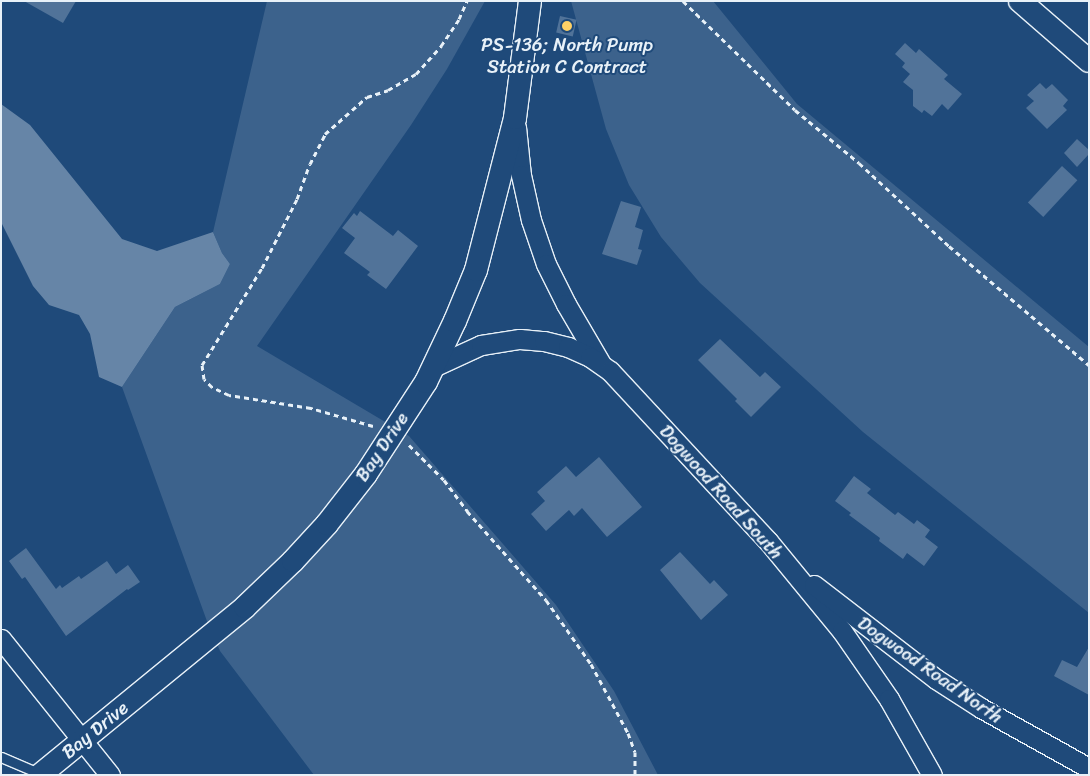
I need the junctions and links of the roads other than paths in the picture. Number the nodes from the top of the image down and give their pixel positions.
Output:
1 (530, 1) edge
2 (1020, 1) edge
3 (1089, 61) edge
4 (515, 118) junction
5 (602, 365) junction
6 (434, 367) junction
7 (780, 557) junction
8 (1, 638) edge
9 (83, 740) junction
10 (1, 757) edge
11 (1089, 768) edge
12 (40, 774) edge
13 (110, 775) edge
14 (932, 775) edge

1 - 4 street, Bay Drive
2 - 3 street
4 - 5 street
4 - 6 street, Bay Drive
5 - 6 street, Dogwood Road South
5 - 7 street, Dogwood Road South
6 - 9 street, Bay Drive
7 - 11 street, Dogwood Road North
7 - 14 street, Dogwood Road South
8 - 9 street
9 - 12 street, Bay Drive
9 - 13 street
10 - 12 lane

